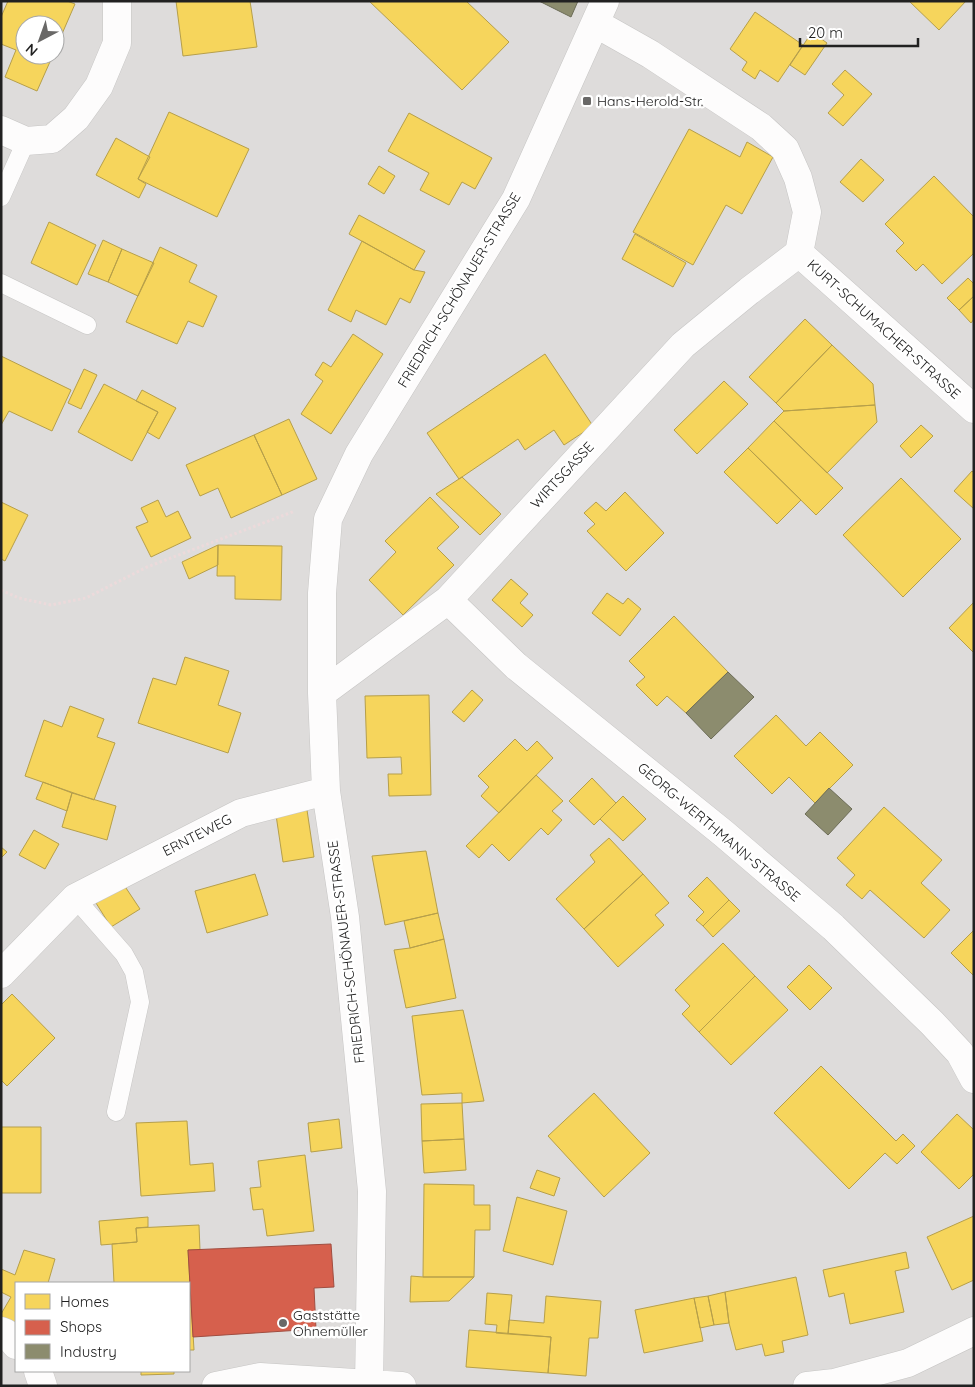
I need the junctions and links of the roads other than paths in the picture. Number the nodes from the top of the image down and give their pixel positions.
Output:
1 (116, 1) edge
2 (600, 12) edge
3 (1, 130) edge
4 (26, 142) junction
5 (1, 197) edge
6 (800, 253) junction
7 (1, 283) edge
8 (87, 324) dead end
9 (974, 409) edge
10 (448, 600) junction
11 (322, 693) junction
12 (326, 792) junction
13 (76, 898) junction
14 (1, 974) edge
15 (974, 1079) edge
16 (116, 1112) dead end
17 (1, 1331) edge
18 (974, 1331) edge
19 (15, 1344) edge
20 (38, 1372) edge
21 (369, 1385) edge
22 (43, 1386) edge
23 (216, 1386) edge
24 (402, 1386) edge
25 (808, 1386) edge

1 - 4 street
2 - 6 street, KURT-SCHUMACHER-STRASSE
2 - 11 street, FRIEDRICH-SCHÖNAUER-STRASSE
3 - 4 street
4 - 5 lane
6 - 9 street, KURT-SCHUMACHER-STRASSE
6 - 10 street, WIRTSGASSE
7 - 8 lane
10 - 11 street, WIRTSGASSE
10 - 15 street, GEORG-WERTHMANN-STRASSE
11 - 12 street, FRIEDRICH-SCHÖNAUER-STRASSE
12 - 13 street, ERNTEWEG
12 - 21 street, FRIEDRICH-SCHÖNAUER-STRASSE
13 - 14 street, ERNTEWEG
13 - 16 lane
17 - 19 street
18 - 25 street
20 - 22 street
21 - 23 street
21 - 24 street

